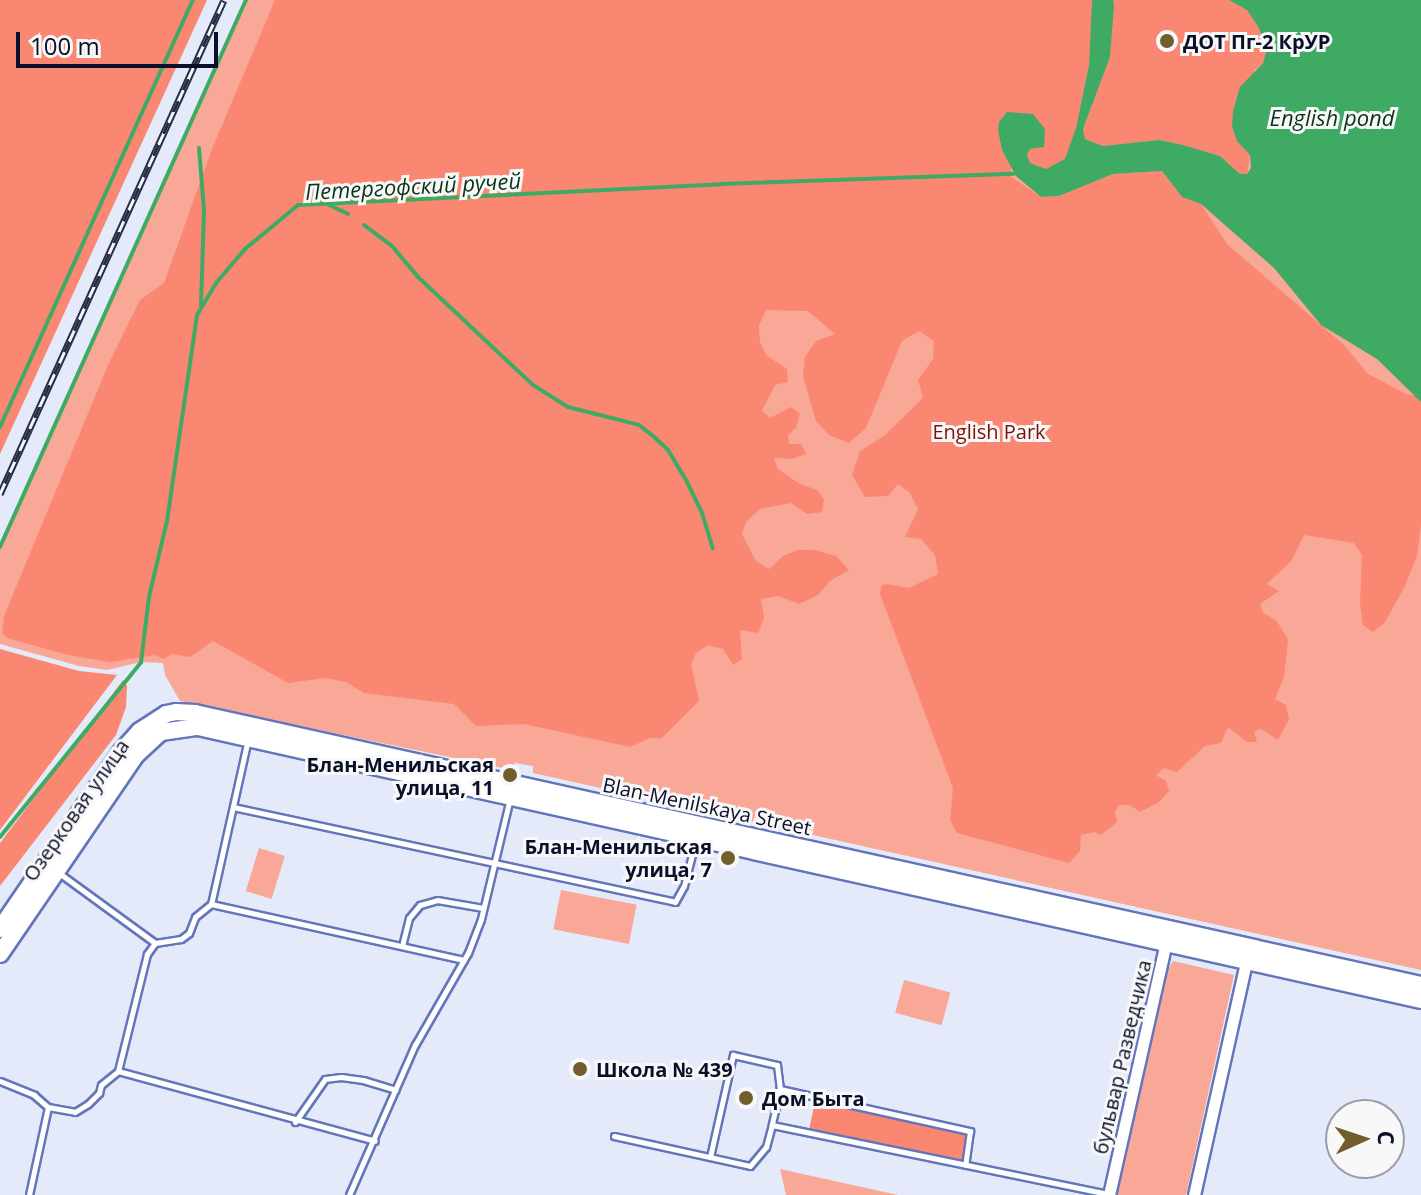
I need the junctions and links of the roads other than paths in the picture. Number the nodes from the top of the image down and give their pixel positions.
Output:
1 (159, 726) joint
2 (249, 733) junction
3 (512, 790) junction
4 (233, 807) junction
5 (698, 831) junction
6 (496, 862) junction
7 (52, 867) junction
8 (211, 904) junction
9 (483, 908) junction
10 (0, 929) edge
11 (1168, 934) junction
12 (155, 943) junction
13 (402, 946) junction
14 (1248, 953) junction
15 (0, 954) edge
16 (464, 960) junction
17 (1421, 985) edge
18 (1421, 1000) edge
19 (118, 1071) junction
20 (0, 1081) edge
21 (780, 1089) junction
22 (396, 1090) junction
23 (48, 1107) junction
24 (295, 1122) junction
25 (772, 1125) junction
26 (614, 1136) dead end
27 (375, 1141) junction
28 (710, 1157) junction
29 (965, 1165) junction
30 (29, 1195) edge
31 (349, 1195) edge
32 (1109, 1195) edge
33 (1194, 1195) edge

1 - 2 street, Blan-Menilskaya Street
1 - 7 street, Озерковая улица
2 - 3 street, Blan-Menilskaya Street
2 - 4 lane
3 - 5 street, Blan-Menilskaya Street
3 - 6 lane
4 - 6 lane
4 - 8 lane
5 - 6 lane
5 - 11 street, Blan-Menilskaya Street
6 - 9 lane
7 - 10 street, Озерковая улица
7 - 12 lane
7 - 15 street, Озерковая улица
8 - 12 lane
8 - 13 lane
9 - 13 lane
9 - 16 lane
11 - 14 street, Blan-Menilskaya Street
11 - 32 street, бульвар Разведчика
12 - 19 lane
13 - 16 lane
14 - 17 street
14 - 18 street
14 - 33 street
16 - 22 lane
19 - 23 lane
19 - 24 lane
20 - 23 lane
21 - 25 lane
21 - 28 lane
21 - 29 lane
22 - 24 lane
22 - 27 lane
23 - 30 lane
24 - 27 lane
25 - 28 lane
25 - 29 lane
26 - 28 lane
27 - 31 lane
29 - 32 lane

